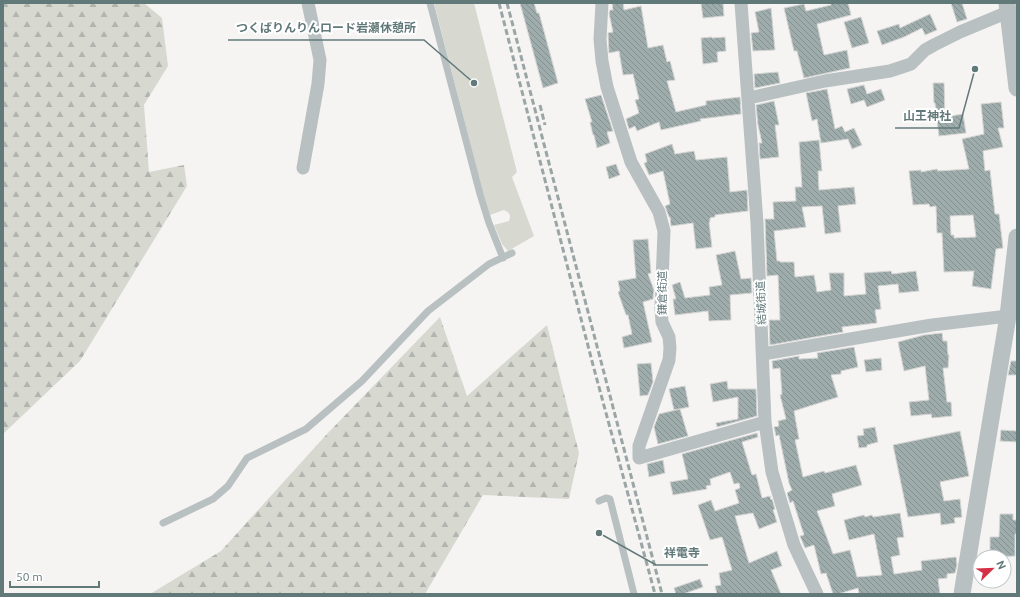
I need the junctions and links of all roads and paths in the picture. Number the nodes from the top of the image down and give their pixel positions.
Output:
1 (308, 3) edge
2 (430, 3) edge
3 (602, 3) edge
4 (741, 3) edge
5 (1008, 7) edge
6 (1017, 88) edge
7 (749, 98) junction
8 (303, 168) dead end
9 (1017, 237) edge
10 (512, 253) dead end
11 (503, 258) junction
12 (1013, 316) edge
13 (763, 354) junction
14 (765, 422) junction
15 (599, 501) dead end
16 (163, 523) dead end
17 (814, 593) edge
18 (634, 594) edge
19 (962, 594) edge

1 - 8 street
2 - 11 lane
3 - 14 street, 鎌倉街道
4 - 7 street, 結城街道
5 - 6 street
5 - 7 street
7 - 13 street, 結城街道
9 - 12 street
10 - 11 lane
11 - 16 lane
12 - 13 street
12 - 19 street
13 - 14 street, 結城街道
14 - 17 street, 結城街道
15 - 18 lane

